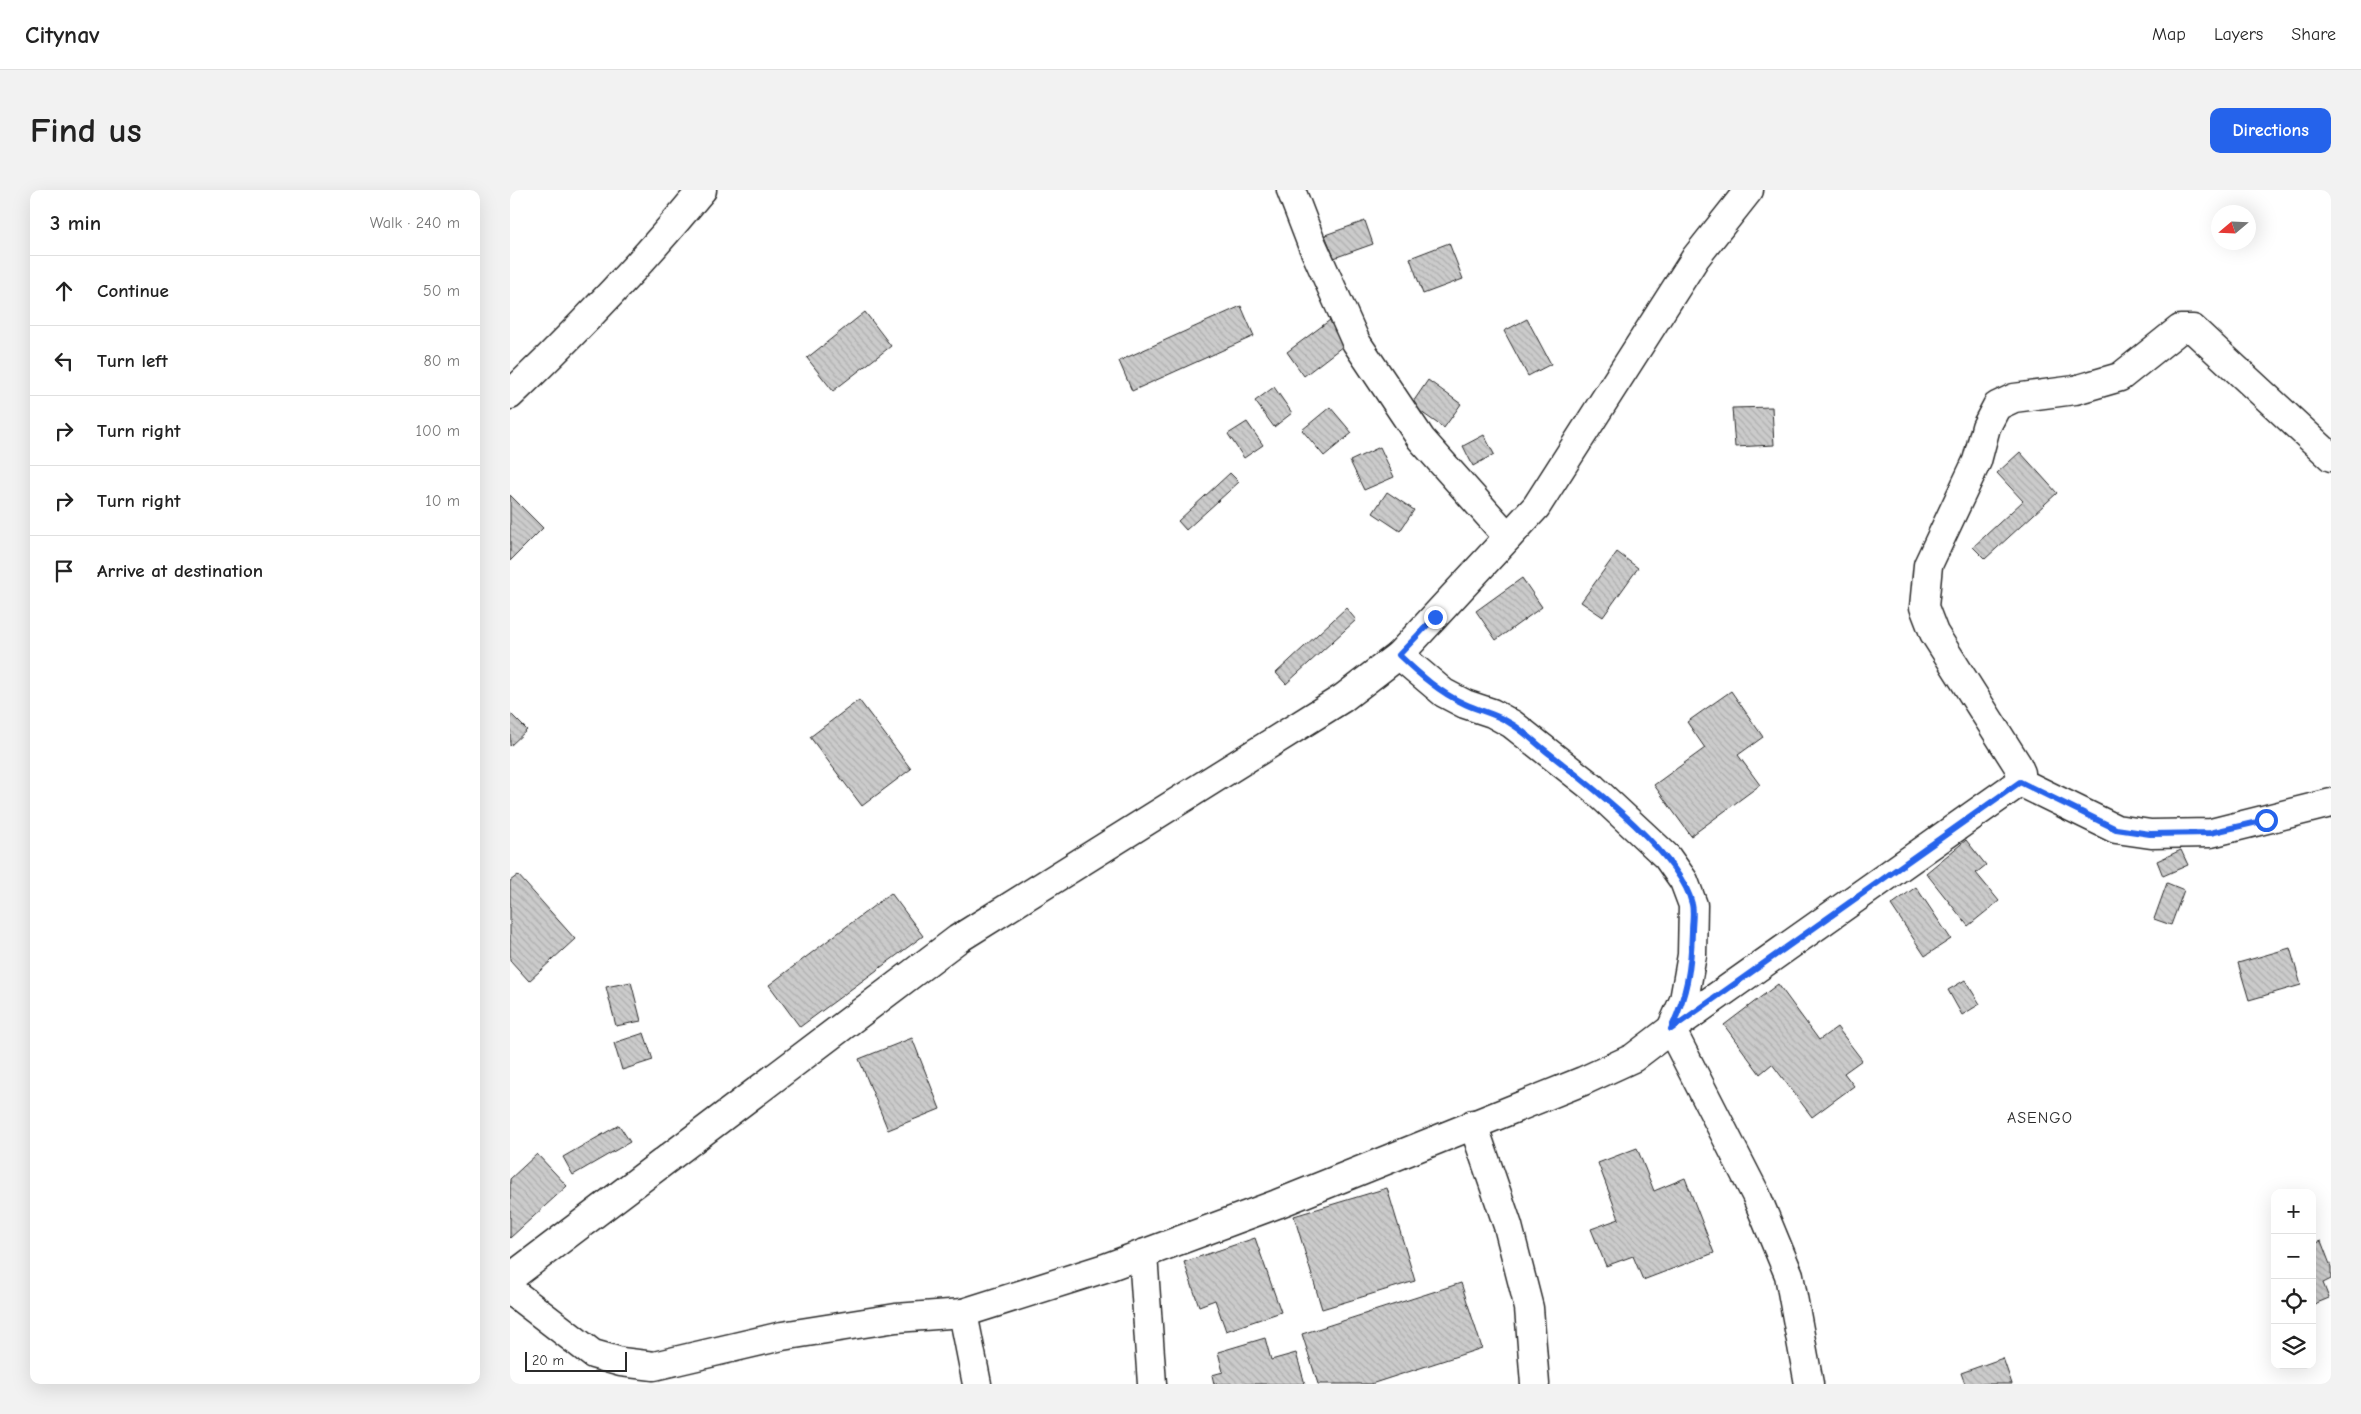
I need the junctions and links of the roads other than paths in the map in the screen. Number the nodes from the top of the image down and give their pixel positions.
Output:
1 (702, 190) edge
2 (1291, 190) edge
3 (1749, 190) edge
4 (510, 396) edge
5 (2331, 457) edge
6 (1508, 537) junction
7 (1399, 655) junction
8 (2020, 782) junction
9 (2331, 803) edge
10 (1671, 1029) junction
11 (1473, 1124) junction
12 (1143, 1254) junction
13 (510, 1278) edge
14 (510, 1290) edge
15 (963, 1313) junction
16 (977, 1384) edge
17 (1152, 1384) edge
18 (1535, 1384) edge
19 (1809, 1384) edge

1 - 4 street
2 - 6 street
3 - 6 street
5 - 8 street
6 - 7 street
7 - 10 street
7 - 13 street
8 - 9 street
8 - 10 street
10 - 11 street
10 - 19 street
11 - 12 street
11 - 18 street
12 - 15 street
12 - 17 street
14 - 15 street
15 - 16 street

